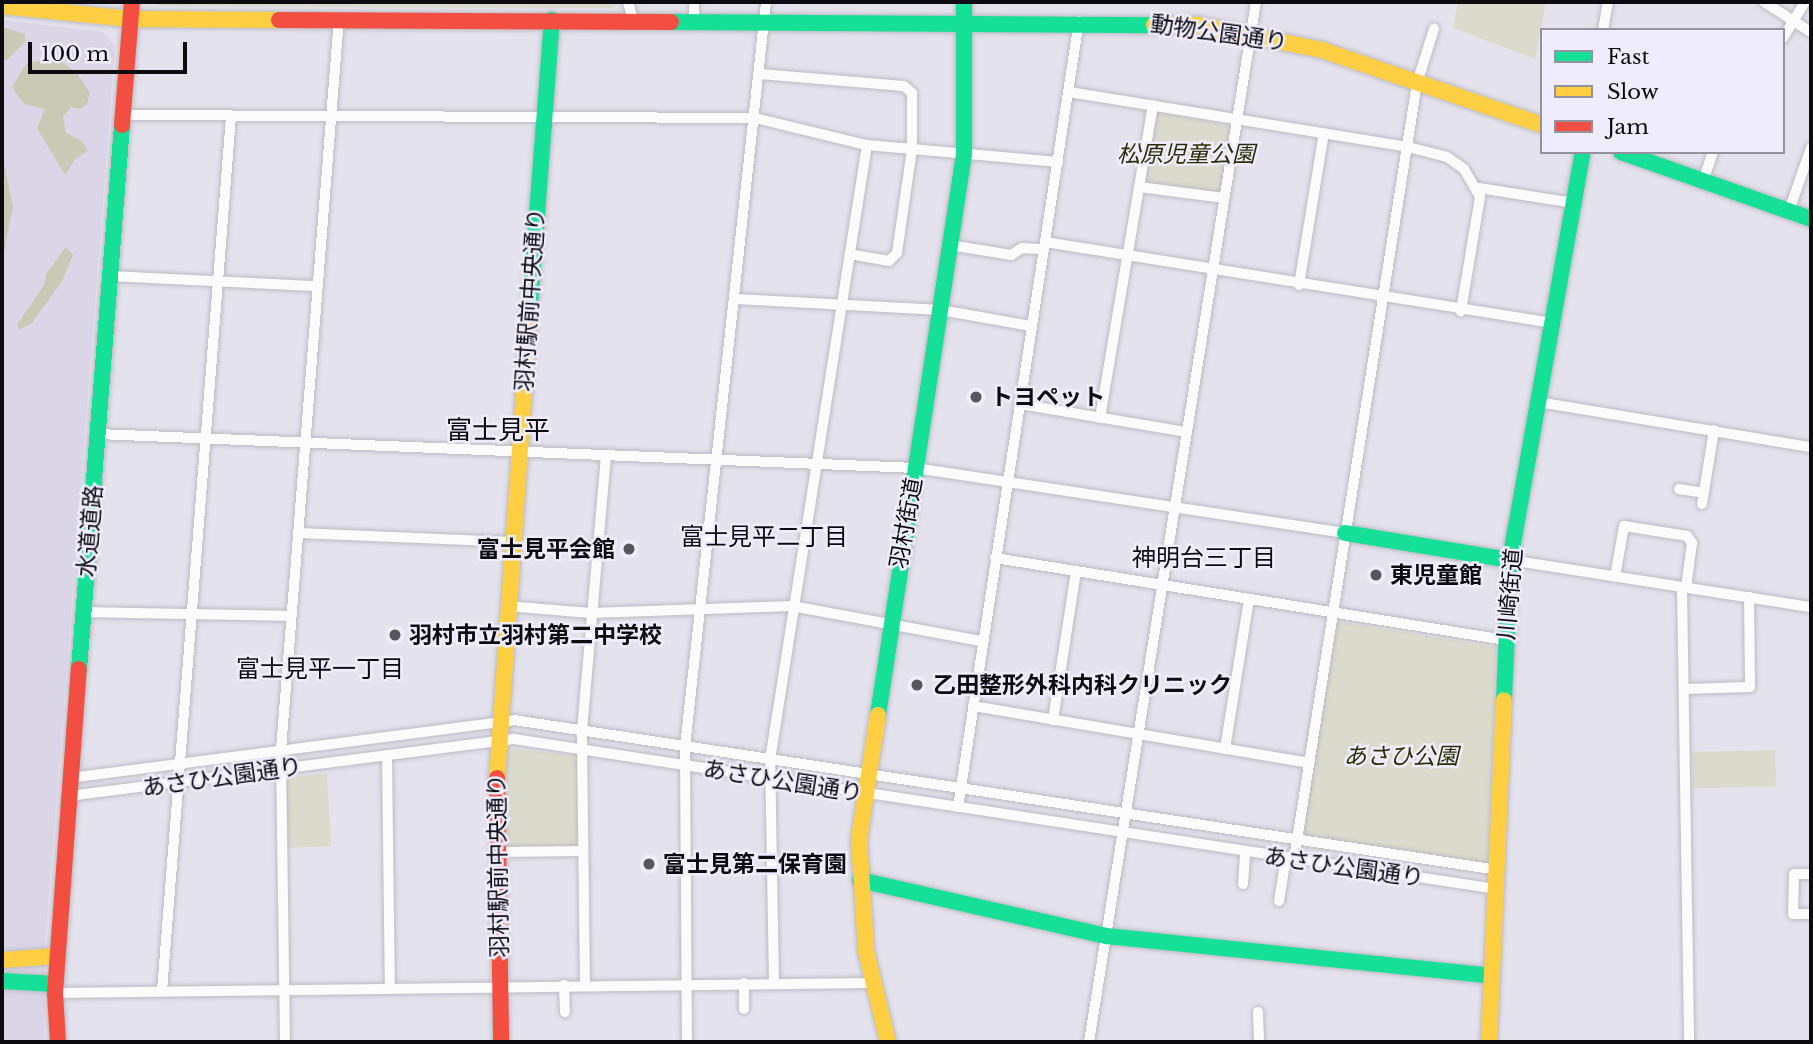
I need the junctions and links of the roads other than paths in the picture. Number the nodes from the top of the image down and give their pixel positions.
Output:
1 (132, 2) edge
2 (628, 2) edge
3 (694, 2) edge
4 (766, 2) edge
5 (964, 2) edge
6 (1256, 2) edge
7 (1608, 2) edge
8 (1764, 2) edge
9 (1805, 2) edge
10 (2, 6) edge
11 (339, 18) junction
12 (130, 19) junction
13 (694, 19) junction
14 (766, 19) junction
15 (552, 20) junction
16 (633, 20) junction
17 (965, 21) junction
18 (1079, 21) junction
19 (1796, 21) junction
20 (1606, 28) edge
21 (1434, 29) dead end
22 (1811, 32) edge
23 (1251, 33) junction
24 (1785, 35) edge
25 (760, 74) junction
26 (1417, 83) junction
27 (1069, 92) junction
28 (1153, 105) junction
29 (124, 116) junction
30 (231, 116) junction
31 (332, 116) junction
32 (542, 117) junction
33 (755, 118) junction
34 (1237, 119) junction
35 (1540, 124) edge
36 (1324, 133) junction
37 (867, 145) junction
38 (1408, 146) junction
39 (1811, 148) edge
40 (912, 149) junction
41 (964, 153) junction
42 (1583, 154) edge
43 (1627, 154) edge
44 (1712, 154) edge
45 (1058, 162) junction
46 (1703, 181) junction
47 (1139, 187) junction
48 (1479, 188) junction
49 (1224, 198) junction
50 (1574, 203) junction
51 (1789, 212) junction
52 (1811, 219) edge
53 (950, 245) junction
54 (1044, 246) junction
55 (850, 254) junction
56 (1128, 256) junction
57 (1213, 270) junction
58 (110, 276) junction
59 (218, 282) junction
60 (1299, 285) junction
61 (318, 286) junction
62 (736, 299) junction
63 (1382, 299) junction
64 (841, 304) junction
65 (941, 310) junction
66 (1461, 311) junction
67 (1553, 323) junction
68 (1031, 326) junction
69 (1538, 402) junction
70 (1019, 404) junction
71 (1100, 418) junction
72 (1714, 430) junction
73 (1187, 432) junction
74 (98, 434) junction
75 (207, 440) junction
76 (307, 442) junction
77 (1811, 447) edge
78 (518, 449) junction
79 (606, 456) junction
80 (716, 460) junction
81 (816, 463) junction
82 (915, 468) junction
83 (1006, 482) junction
84 (1679, 489) dead end
85 (1177, 508) junction
86 (298, 533) junction
87 (1345, 533) junction
88 (511, 542) junction
89 (995, 558) junction
90 (1510, 560) junction
91 (1076, 571) junction
92 (1615, 577) junction
93 (1163, 585) junction
94 (1684, 588) junction
95 (1749, 597) junction
96 (1249, 599) junction
97 (506, 606) junction
98 (792, 606) junction
99 (1811, 607) edge
100 (699, 610) junction
101 (84, 612) junction
102 (1332, 612) junction
103 (591, 613) junction
104 (188, 614) junction
105 (291, 615) junction
106 (889, 625) junction
107 (1505, 640) junction
108 (981, 641) junction
109 (1684, 689) junction
110 (973, 706) junction
111 (1053, 720) junction
112 (498, 721) junction
113 (582, 730) junction
114 (1140, 735) junction
115 (496, 739) junction
116 (685, 747) junction
117 (1225, 749) junction
118 (281, 750) junction
119 (583, 750) junction
120 (387, 755) junction
121 (770, 760) junction
122 (1308, 763) junction
123 (180, 764) junction
124 (684, 766) junction
125 (282, 768) junction
126 (866, 775) junction
127 (71, 778) junction
128 (769, 779) junction
129 (178, 783) junction
130 (961, 789) junction
131 (864, 793) junction
132 (69, 796) junction
133 (958, 807) junction
134 (1127, 814) junction
135 (1125, 833) junction
136 (1297, 840) junction
137 (583, 851) junction
138 (498, 852) junction
139 (1245, 852) junction
140 (1290, 858) junction
141 (1498, 870) junction
142 (1811, 874) edge
143 (860, 880) junction
144 (1243, 884) dead end
145 (1496, 889) junction
146 (1279, 901) dead end
147 (1811, 914) edge
148 (1107, 936) junction
149 (57, 956) junction
150 (2, 960) edge
151 (1492, 976) junction
152 (2, 981) edge
153 (687, 982) junction
154 (775, 982) junction
155 (744, 983) junction
156 (873, 983) junction
157 (564, 985) junction
158 (585, 985) junction
159 (500, 986) junction
160 (55, 988) junction
161 (390, 988) junction
162 (284, 989) junction
163 (162, 991) junction
164 (744, 1009) dead end
165 (565, 1012) dead end
166 (1258, 1012) dead end
167 (58, 1042) edge
168 (285, 1042) edge
169 (501, 1042) edge
170 (687, 1042) edge
171 (888, 1042) edge
172 (1089, 1042) edge
173 (1259, 1042) edge
174 (1489, 1042) edge
175 (1689, 1042) edge

1 - 12 street, 水道道路
2 - 16 street
3 - 13 street
4 - 14 street
5 - 17 street, 羽村街道
6 - 23 street
7 - 20 street
8 - 19 street
9 - 19 street
10 - 12 street, 動物公園通り
11 - 12 street, 動物公園通り
11 - 15 street, 動物公園通り
11 - 31 street
12 - 29 street, 水道道路
13 - 14 street, 動物公園通り
13 - 16 street, 動物公園通り
14 - 17 street, 動物公園通り
14 - 25 street
15 - 16 street, 動物公園通り
15 - 32 street, 羽村駅前中央通り
17 - 18 street, 動物公園通り
17 - 41 street, 羽村街道
18 - 23 street, 動物公園通り
18 - 27 street
19 - 22 street
19 - 24 street
21 - 26 street
23 - 26 street, 動物公園通り
23 - 34 street
25 - 33 street
25 - 40 street
26 - 35 street, 動物公園通り
26 - 38 street
27 - 28 street
27 - 45 street
28 - 34 street
28 - 47 street
29 - 30 street
29 - 58 street, 水道道路
30 - 31 street
30 - 59 street
31 - 32 street
31 - 61 street
32 - 33 street
32 - 78 street, 羽村駅前中央通り
33 - 37 street
33 - 62 street
34 - 36 street
34 - 49 street
36 - 38 street
36 - 60 street
37 - 40 street
37 - 55 street
38 - 48 street
38 - 63 street
39 - 51 street
40 - 41 street
40 - 55 street
41 - 45 street
41 - 53 street, 羽村街道
42 - 50 street, 川崎街道
43 - 46 street
44 - 46 street
45 - 54 street
46 - 51 street
47 - 49 street
47 - 56 street
48 - 50 street
48 - 66 street
49 - 57 street
50 - 67 street, 川崎街道
51 - 52 street
53 - 54 street
53 - 65 street, 羽村街道
54 - 56 street
54 - 68 street
55 - 64 street
56 - 57 street
56 - 71 street
57 - 60 street
57 - 73 street
58 - 59 street
58 - 74 street, 水道道路
59 - 61 street
59 - 75 street
60 - 63 street
61 - 76 street
62 - 64 street
62 - 80 street
63 - 66 street
63 - 87 street
64 - 65 street
64 - 81 street
65 - 68 street
65 - 82 street, 羽村街道
66 - 67 street
67 - 69 street, 川崎街道
68 - 70 street
69 - 72 street
69 - 90 street, 川崎街道
70 - 71 street
70 - 83 street
71 - 73 street
72 - 77 street
72 - 84 street
73 - 85 street
74 - 75 street
74 - 101 street, 水道道路
75 - 76 street
75 - 104 street
76 - 78 street
76 - 86 street
78 - 79 street
78 - 88 street, 羽村駅前中央通り
79 - 80 street
79 - 103 street
80 - 81 street
80 - 100 street
81 - 82 street
81 - 98 street
82 - 83 street
82 - 106 street, 羽村街道
83 - 85 street
83 - 89 street
85 - 87 street
85 - 93 street
86 - 88 street
86 - 105 street
87 - 90 street
87 - 102 street
88 - 97 street, 羽村駅前中央通り
89 - 91 street
89 - 108 street
90 - 92 street
90 - 107 street, 川崎街道
91 - 93 street
91 - 111 street
92 - 94 street
92 - 94 street
93 - 96 street
93 - 114 street
94 - 95 street
94 - 109 street
95 - 99 street
95 - 109 street
96 - 102 street
96 - 117 street
97 - 103 street
97 - 112 street, 羽村駅前中央通り
98 - 100 street
98 - 106 street
98 - 121 street
100 - 103 street
100 - 116 street
101 - 104 street
101 - 127 street, 水道道路
102 - 107 street
102 - 122 street
103 - 113 street
104 - 105 street
104 - 123 street
105 - 118 street
106 - 108 street
106 - 126 street, 羽村街道
107 - 141 street, 川崎街道
108 - 110 street
109 - 175 street
110 - 111 street
110 - 130 street
111 - 114 street
112 - 113 street, あさひ公園通り
112 - 115 street, 羽村駅前中央通り
112 - 118 street, あさひ公園通り
113 - 116 street, あさひ公園通り
113 - 119 street
114 - 117 street
114 - 134 street
115 - 119 street, あさひ公園通り
115 - 120 street, あさひ公園通り
115 - 138 street, 羽村駅前中央通り
116 - 121 street, あさひ公園通り
116 - 124 street
117 - 122 street
118 - 123 street, あさひ公園通り
118 - 125 street
119 - 124 street, あさひ公園通り
119 - 137 street
120 - 125 street, あさひ公園通り
120 - 161 street
121 - 126 street, あさひ公園通り
121 - 128 street
122 - 136 street
123 - 127 street, あさひ公園通り
123 - 129 street
124 - 128 street, あさひ公園通り
124 - 153 street
125 - 129 street, あさひ公園通り
125 - 162 street
126 - 130 street, あさひ公園通り
126 - 131 street, 羽村街道
127 - 132 street, 水道道路
128 - 131 street, あさひ公園通り
128 - 154 street
129 - 132 street, あさひ公園通り
129 - 163 street
130 - 133 street
130 - 134 street, あさひ公園通り
131 - 133 street, あさひ公園通り
131 - 143 street, 羽村街道
132 - 149 street, 水道道路
133 - 135 street, あさひ公園通り
134 - 135 street
134 - 136 street, あさひ公園通り
135 - 139 street, あさひ公園通り
135 - 148 street
136 - 140 street
136 - 141 street, あさひ公園通り
137 - 138 street
137 - 158 street
138 - 159 street, 羽村駅前中央通り
139 - 140 street, あさひ公園通り
139 - 144 street
140 - 145 street, あさひ公園通り
140 - 146 street
141 - 145 street, 川崎街道
142 - 147 street
143 - 148 street
143 - 156 street, 羽村街道
145 - 151 street, 川崎街道
148 - 151 street
148 - 172 street
149 - 150 street
149 - 160 street, 水道道路
151 - 174 street, 川崎街道
152 - 160 street
153 - 155 street
153 - 158 street
153 - 170 street
154 - 155 street
154 - 156 street
155 - 164 street
156 - 171 street, 羽村街道
157 - 158 street
157 - 159 street
157 - 165 street
159 - 161 street
159 - 169 street, 羽村駅前中央通り
160 - 163 street
160 - 167 street, 水道道路
161 - 162 street
162 - 163 street
162 - 168 street
166 - 173 street

